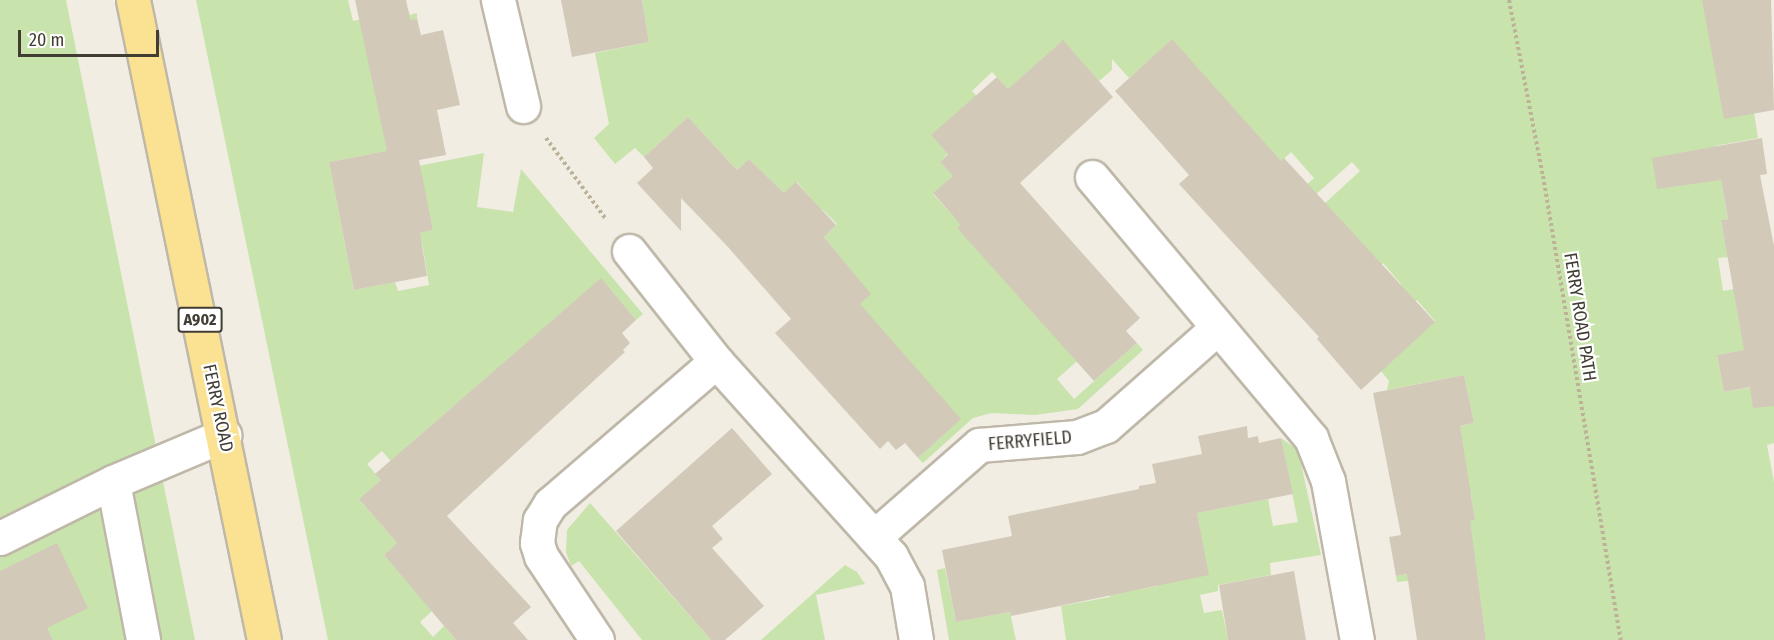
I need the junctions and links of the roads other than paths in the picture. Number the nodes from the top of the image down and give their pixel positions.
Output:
1 (133, 0) edge
2 (498, 0) edge
3 (523, 106) road end
4 (1092, 177) dead end
5 (629, 251) road end
6 (1217, 328) junction
7 (716, 361) junction
8 (224, 435) junction
9 (113, 482) junction
10 (874, 537) junction
11 (0, 538) edge
12 (143, 640) edge
13 (264, 640) edge
14 (597, 640) edge
15 (916, 640) edge
16 (1357, 640) edge

1 - 8 main road, FERRY ROAD / A902
2 - 3 street
4 - 6 street
5 - 7 street
6 - 10 street, FERRYFIELD
6 - 16 street
7 - 10 street
7 - 14 street
8 - 9 street
8 - 13 main road, FERRY ROAD / A902
9 - 11 street
9 - 12 street
10 - 15 street

